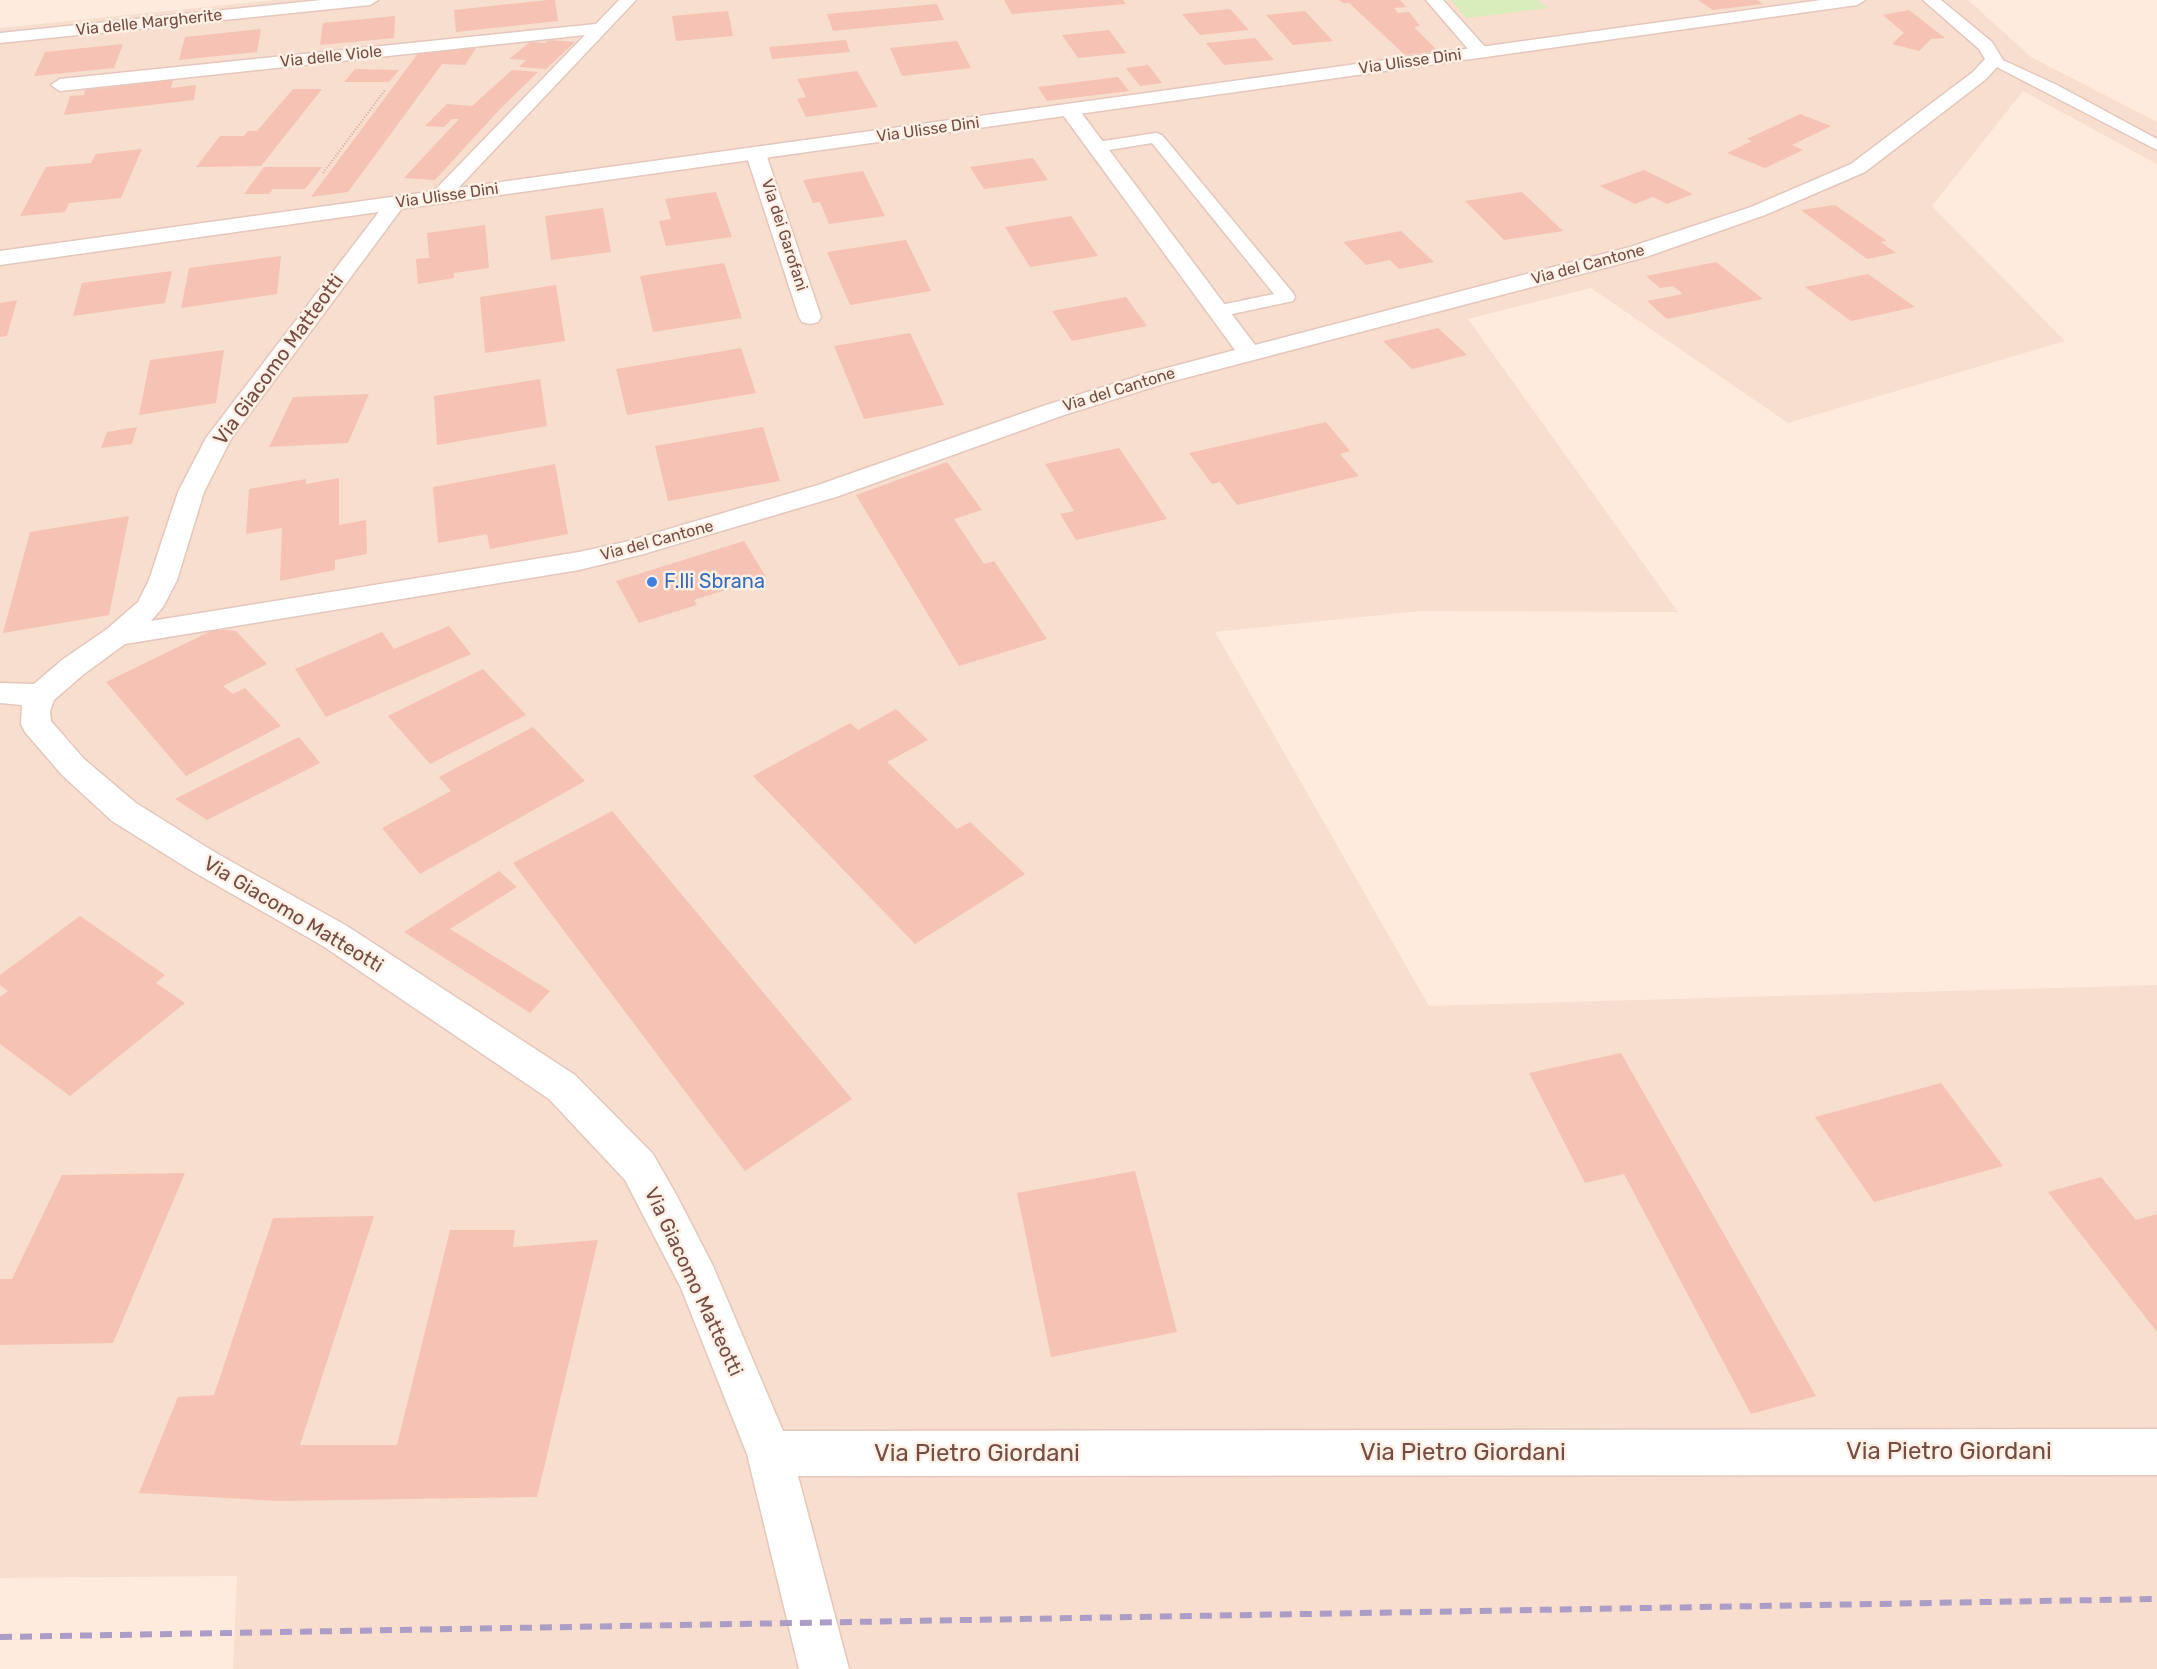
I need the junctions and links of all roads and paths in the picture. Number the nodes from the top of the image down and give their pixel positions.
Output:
1 (370, 0) edge
2 (628, 0) edge
3 (1434, 0) edge
4 (1857, 0) edge
5 (1931, 0) edge
6 (603, 28) junction
7 (0, 38) edge
8 (1480, 52) junction
9 (1994, 60) junction
10 (60, 85) dead end
11 (386, 90) dead end
12 (1070, 111) junction
13 (2157, 145) edge
14 (1097, 147) junction
15 (756, 154) junction
16 (439, 197) junction
17 (395, 204) junction
18 (288, 219) junction
19 (0, 258) edge
20 (1218, 311) junction
21 (810, 317) dead end
22 (1249, 353) junction
23 (117, 636) junction
24 (0, 693) edge
25 (42, 695) junction
26 (2157, 1452) edge
27 (770, 1454) junction
28 (824, 1669) edge

1 - 7 street, Via delle Margherite
2 - 6 street
3 - 8 street
4 - 8 street, Via Ulisse Dini
5 - 9 street
6 - 10 street, Via delle Viole
6 - 16 street
8 - 12 street, Via Ulisse Dini
9 - 13 lane
9 - 22 street, Via del Cantone
11 - 18 path
12 - 14 street
12 - 15 street, Via Ulisse Dini
14 - 20 street
14 - 20 lane
15 - 16 street, Via Ulisse Dini
15 - 21 street, Via dei Garofani
16 - 17 street, Via Ulisse Dini
17 - 18 street, Via Ulisse Dini
17 - 23 street, Via Giacomo Matteotti
18 - 19 street, Via Ulisse Dini
20 - 22 street
22 - 23 street, Via del Cantone
23 - 25 street, Via Giacomo Matteotti
24 - 25 street
25 - 27 street, Via Giacomo Matteotti
26 - 27 street, Via Pietro Giordani
27 - 28 street, Via Giacomo Matteotti

